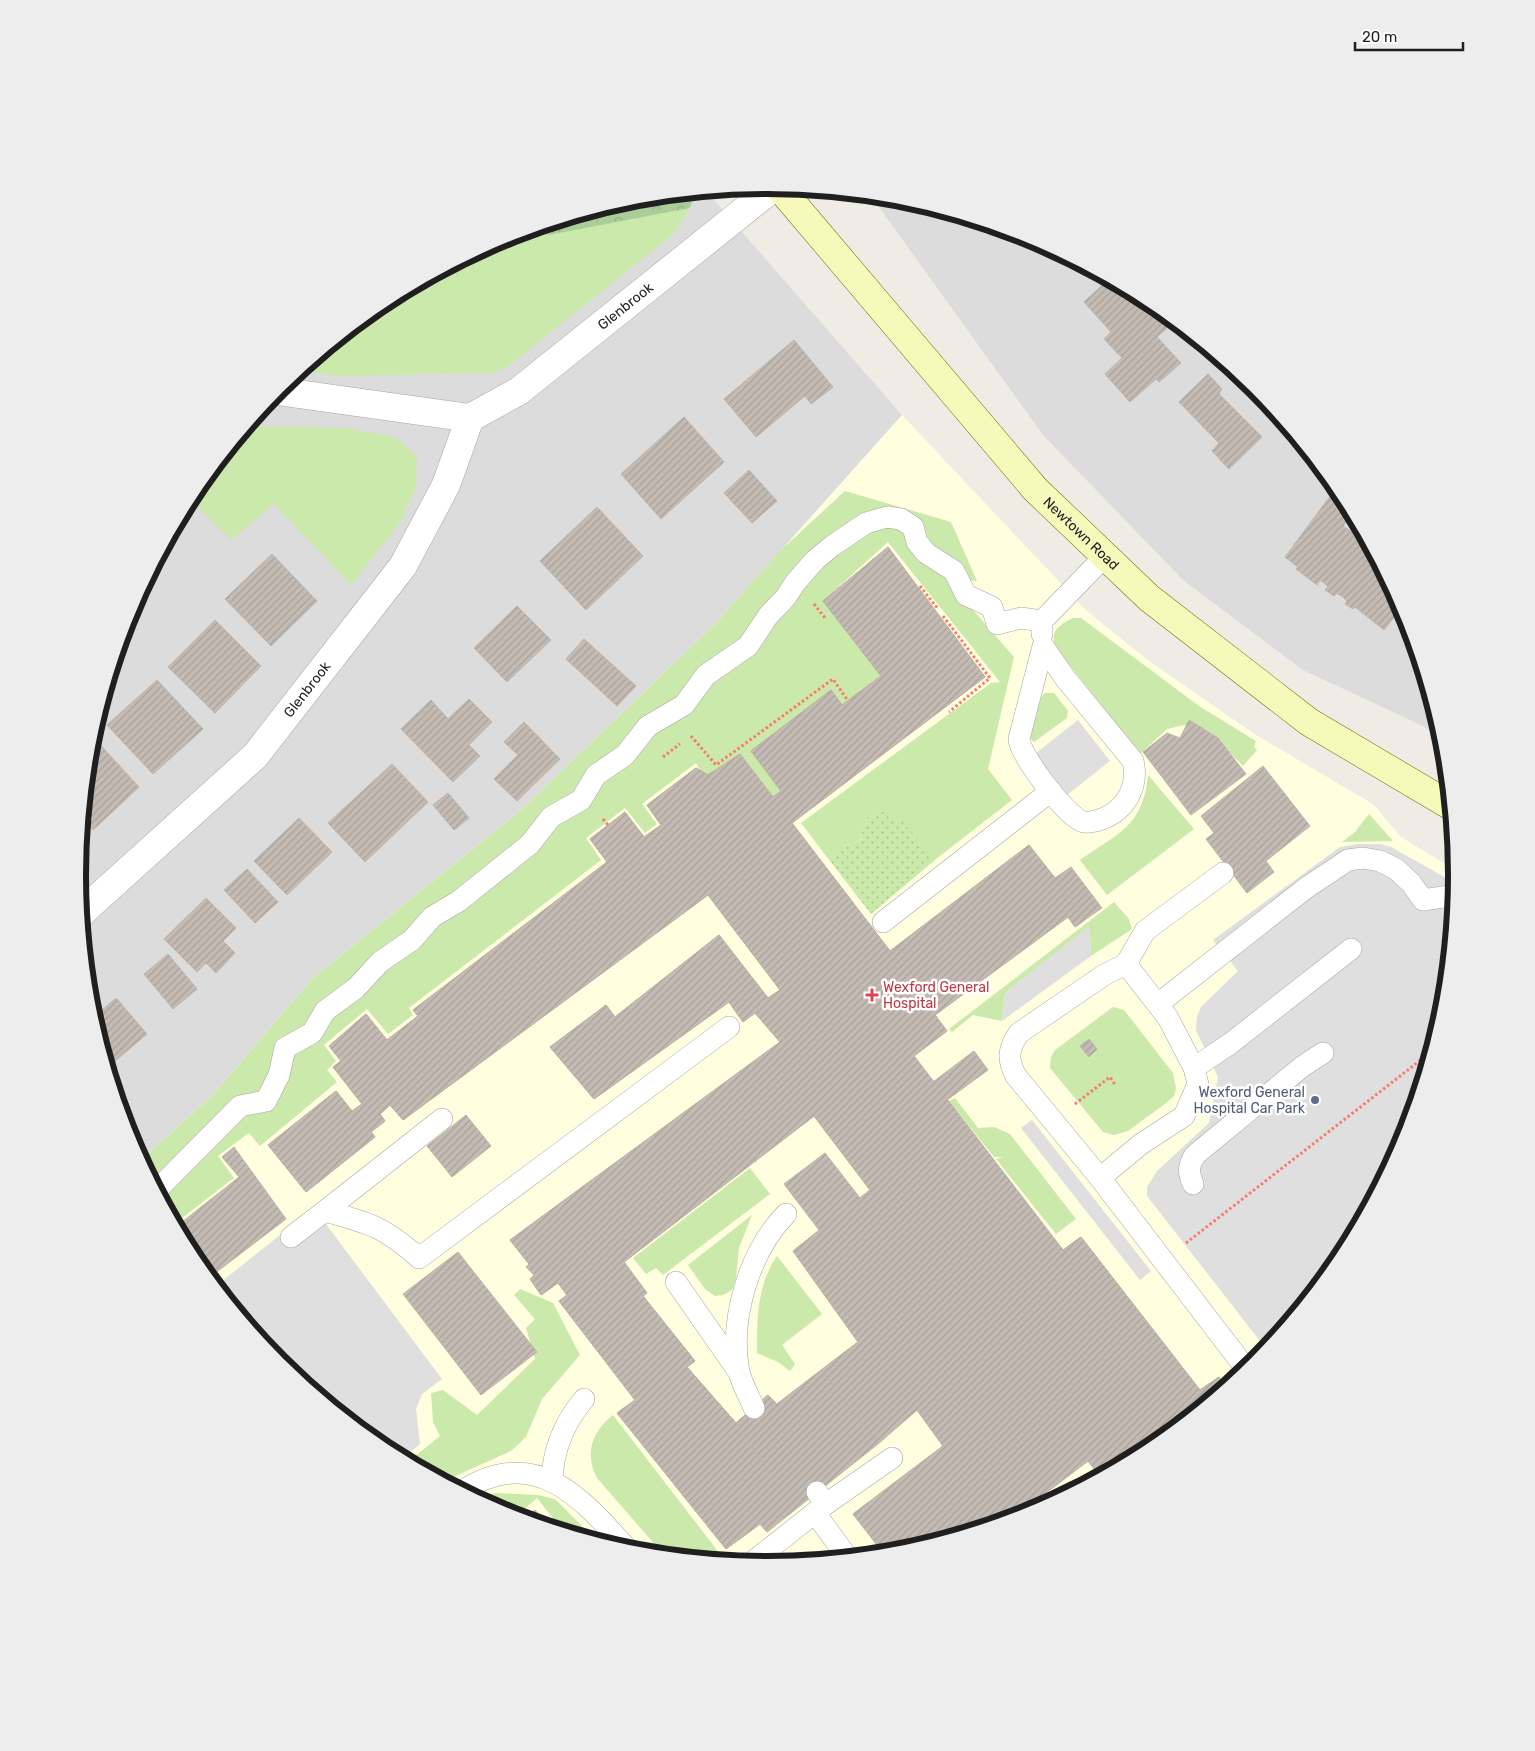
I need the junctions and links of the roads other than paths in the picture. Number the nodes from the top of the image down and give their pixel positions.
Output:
1 (764, 194) edge
2 (786, 195) edge
3 (288, 392) edge
4 (470, 418) junction
5 (1106, 555) junction
6 (1042, 621) junction
7 (1043, 646) junction
8 (1051, 791) junction
9 (1444, 802) edge
10 (1223, 873) dead end
11 (1448, 896) edge
12 (87, 907) edge
13 (883, 922) dead end
14 (1351, 949) dead end
15 (1126, 964) junction
16 (1158, 1004) junction
17 (729, 1027) dead end
18 (1323, 1053) dead end
19 (1194, 1068) junction
20 (442, 1118) dead end
21 (1100, 1178) junction
22 (1193, 1184) dead end
23 (162, 1185) edge
24 (326, 1211) junction
25 (786, 1214) dead end
26 (291, 1237) dead end
27 (676, 1282) dead end
28 (1242, 1364) edge
29 (740, 1374) junction
30 (584, 1399) dead end
31 (754, 1408) dead end
32 (892, 1458) dead end
33 (552, 1480) junction
34 (470, 1488) edge
35 (820, 1503) junction
36 (619, 1540) edge
37 (845, 1552) edge
38 (759, 1557) edge

1 - 4 street, Glenbrook
2 - 5 main road, Newtown Road
3 - 4 street
4 - 12 street, Glenbrook
5 - 6 lane
5 - 9 main road, Newtown Road
6 - 7 lane
6 - 23 lane
7 - 8 lane
7 - 8 lane
8 - 13 lane
10 - 15 lane
11 - 16 lane
14 - 19 lane
15 - 16 lane
15 - 21 lane
16 - 19 lane
17 - 24 lane
18 - 22 lane
19 - 21 lane
20 - 24 lane
21 - 28 lane
24 - 26 lane
25 - 29 lane
27 - 29 lane
29 - 31 lane
30 - 33 lane
32 - 35 lane
33 - 34 lane
33 - 36 lane
35 - 37 lane
35 - 38 lane

